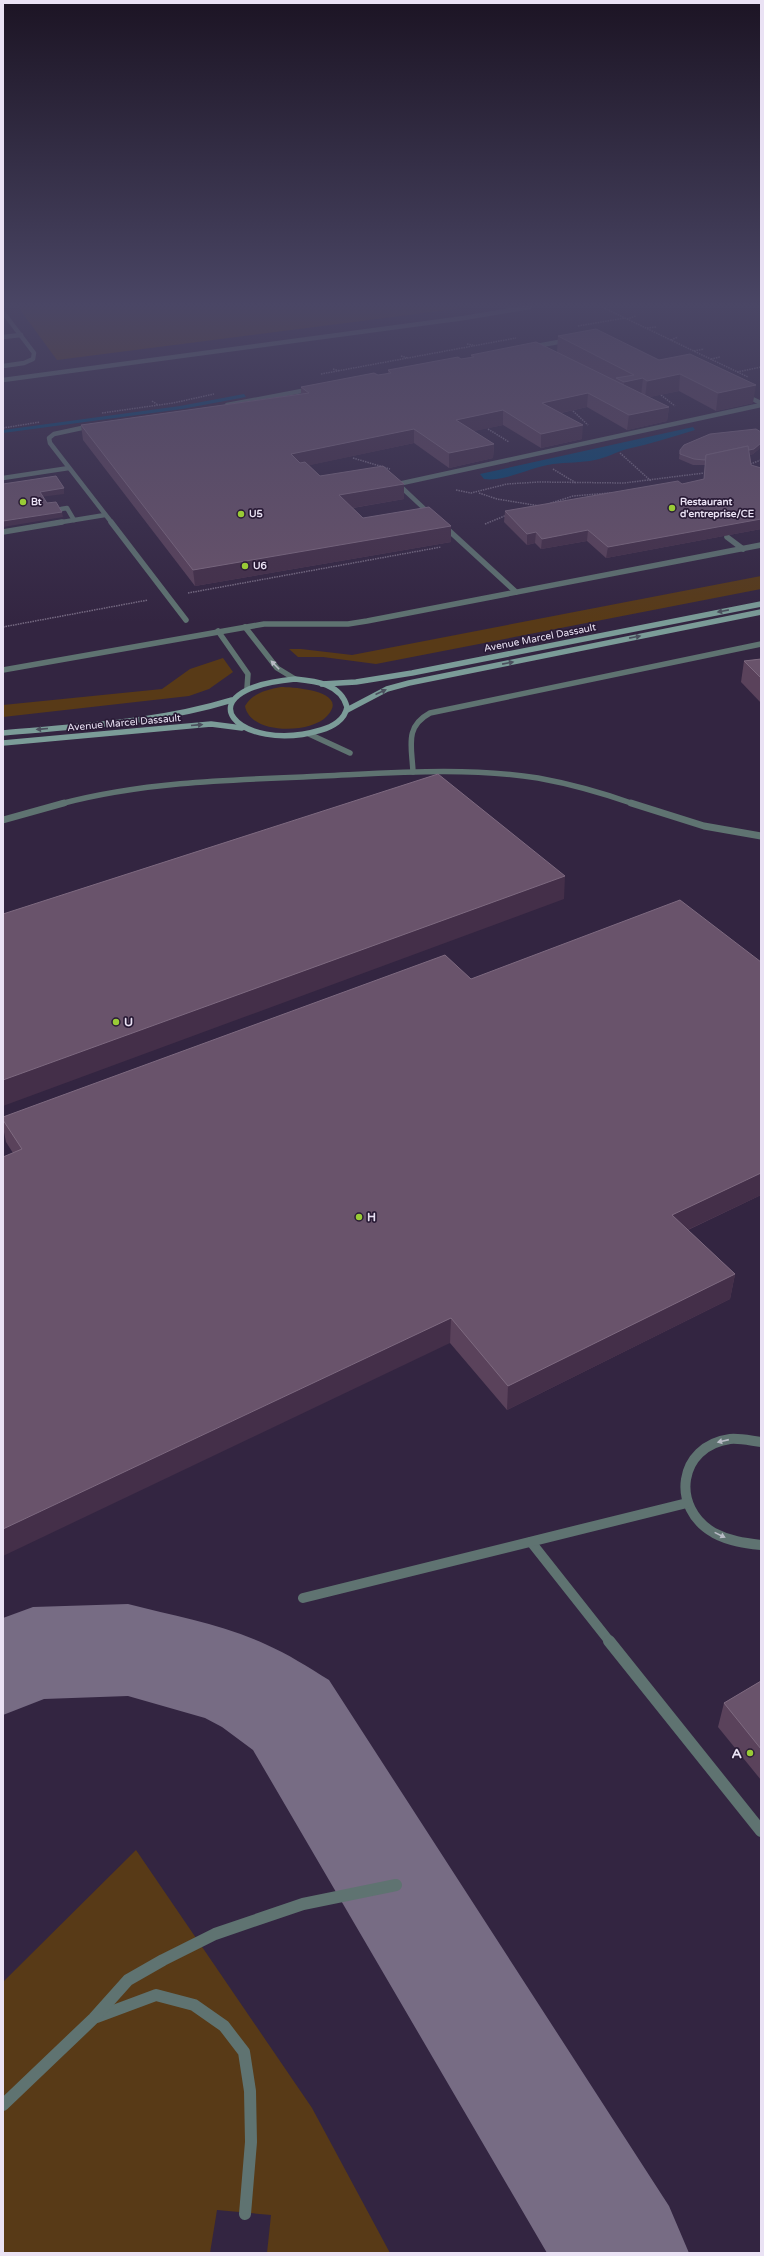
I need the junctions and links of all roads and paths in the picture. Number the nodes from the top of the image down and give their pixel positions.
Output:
1 (724, 412) edge
2 (34, 420) dead end
3 (33, 424) dead end
4 (100, 425) edge
5 (352, 458) edge
6 (761, 460) edge
7 (748, 465) edge
8 (69, 468) junction
9 (704, 473) edge
10 (680, 477) junction
11 (3, 478) edge
12 (423, 479) junction
13 (682, 480) dead end
14 (478, 492) junction
15 (614, 493) edge
16 (546, 505) edge
17 (537, 508) edge
18 (61, 509) edge
19 (511, 514) edge
20 (105, 515) junction
21 (433, 516) edge
22 (74, 520) junction
23 (439, 522) edge
24 (485, 524) dead end
25 (3, 532) edge
26 (727, 537) edge
27 (463, 543) junction
28 (761, 545) edge
29 (743, 549) junction
30 (516, 592) junction
31 (168, 597) junction
32 (761, 604) edge
33 (761, 612) edge
34 (186, 620) dead end
35 (3, 627) edge
36 (245, 627) junction
37 (218, 632) junction
38 (761, 644) edge
39 (3, 670) edge
40 (295, 679) junction
41 (322, 684) junction
42 (247, 688) junction
43 (232, 700) junction
44 (347, 710) junction
45 (247, 728) junction
46 (3, 733) edge
47 (309, 734) junction
48 (3, 743) edge
49 (350, 753) dead end
50 (414, 772) junction
51 (3, 820) edge
52 (761, 836) edge
53 (761, 1442) edge
54 (687, 1503) junction
55 (531, 1542) junction
56 (761, 1545) edge
57 (303, 1598) dead end
58 (761, 1831) edge
59 (396, 1885) dead end
60 (94, 2018) junction
61 (3, 2105) edge
62 (245, 2214) dead end

1 - 12 street
2 - 3 path
4 - 8 street
5 - 12 path
6 - 7 path
8 - 11 street
8 - 20 street
9 - 10 path
10 - 13 path
10 - 14 path
12 - 14 path
12 - 21 street
14 - 17 path
15 - 16 path
18 - 22 street
19 - 24 path
20 - 22 street
20 - 31 street
22 - 25 street
23 - 27 street
26 - 29 street
27 - 30 street
27 - 31 path
28 - 29 street
29 - 30 street
30 - 36 street
31 - 34 street
31 - 35 path
32 -> 41 main road, Avenue Marcel Dassault
44 -> 33 main road, Avenue Marcel Dassault
36 - 37 street
40 -> 36 street
37 - 39 street
37 - 42 street
38 - 50 street
40 - 41 main road
40 - 42 main road
41 - 44 main road
42 - 43 main road, Avenue Marcel Dassault
43 - 45 main road
43 -> 46 main road, Avenue Marcel Dassault
44 - 47 main road
45 - 47 main road
48 -> 45 main road, Avenue Marcel Dassault
47 - 49 street
50 - 51 street
50 - 52 street
53 -> 54 street
54 - 55 street
54 -> 56 street
55 - 57 street
55 - 58 street
59 - 60 street
60 - 61 street
60 - 62 street

